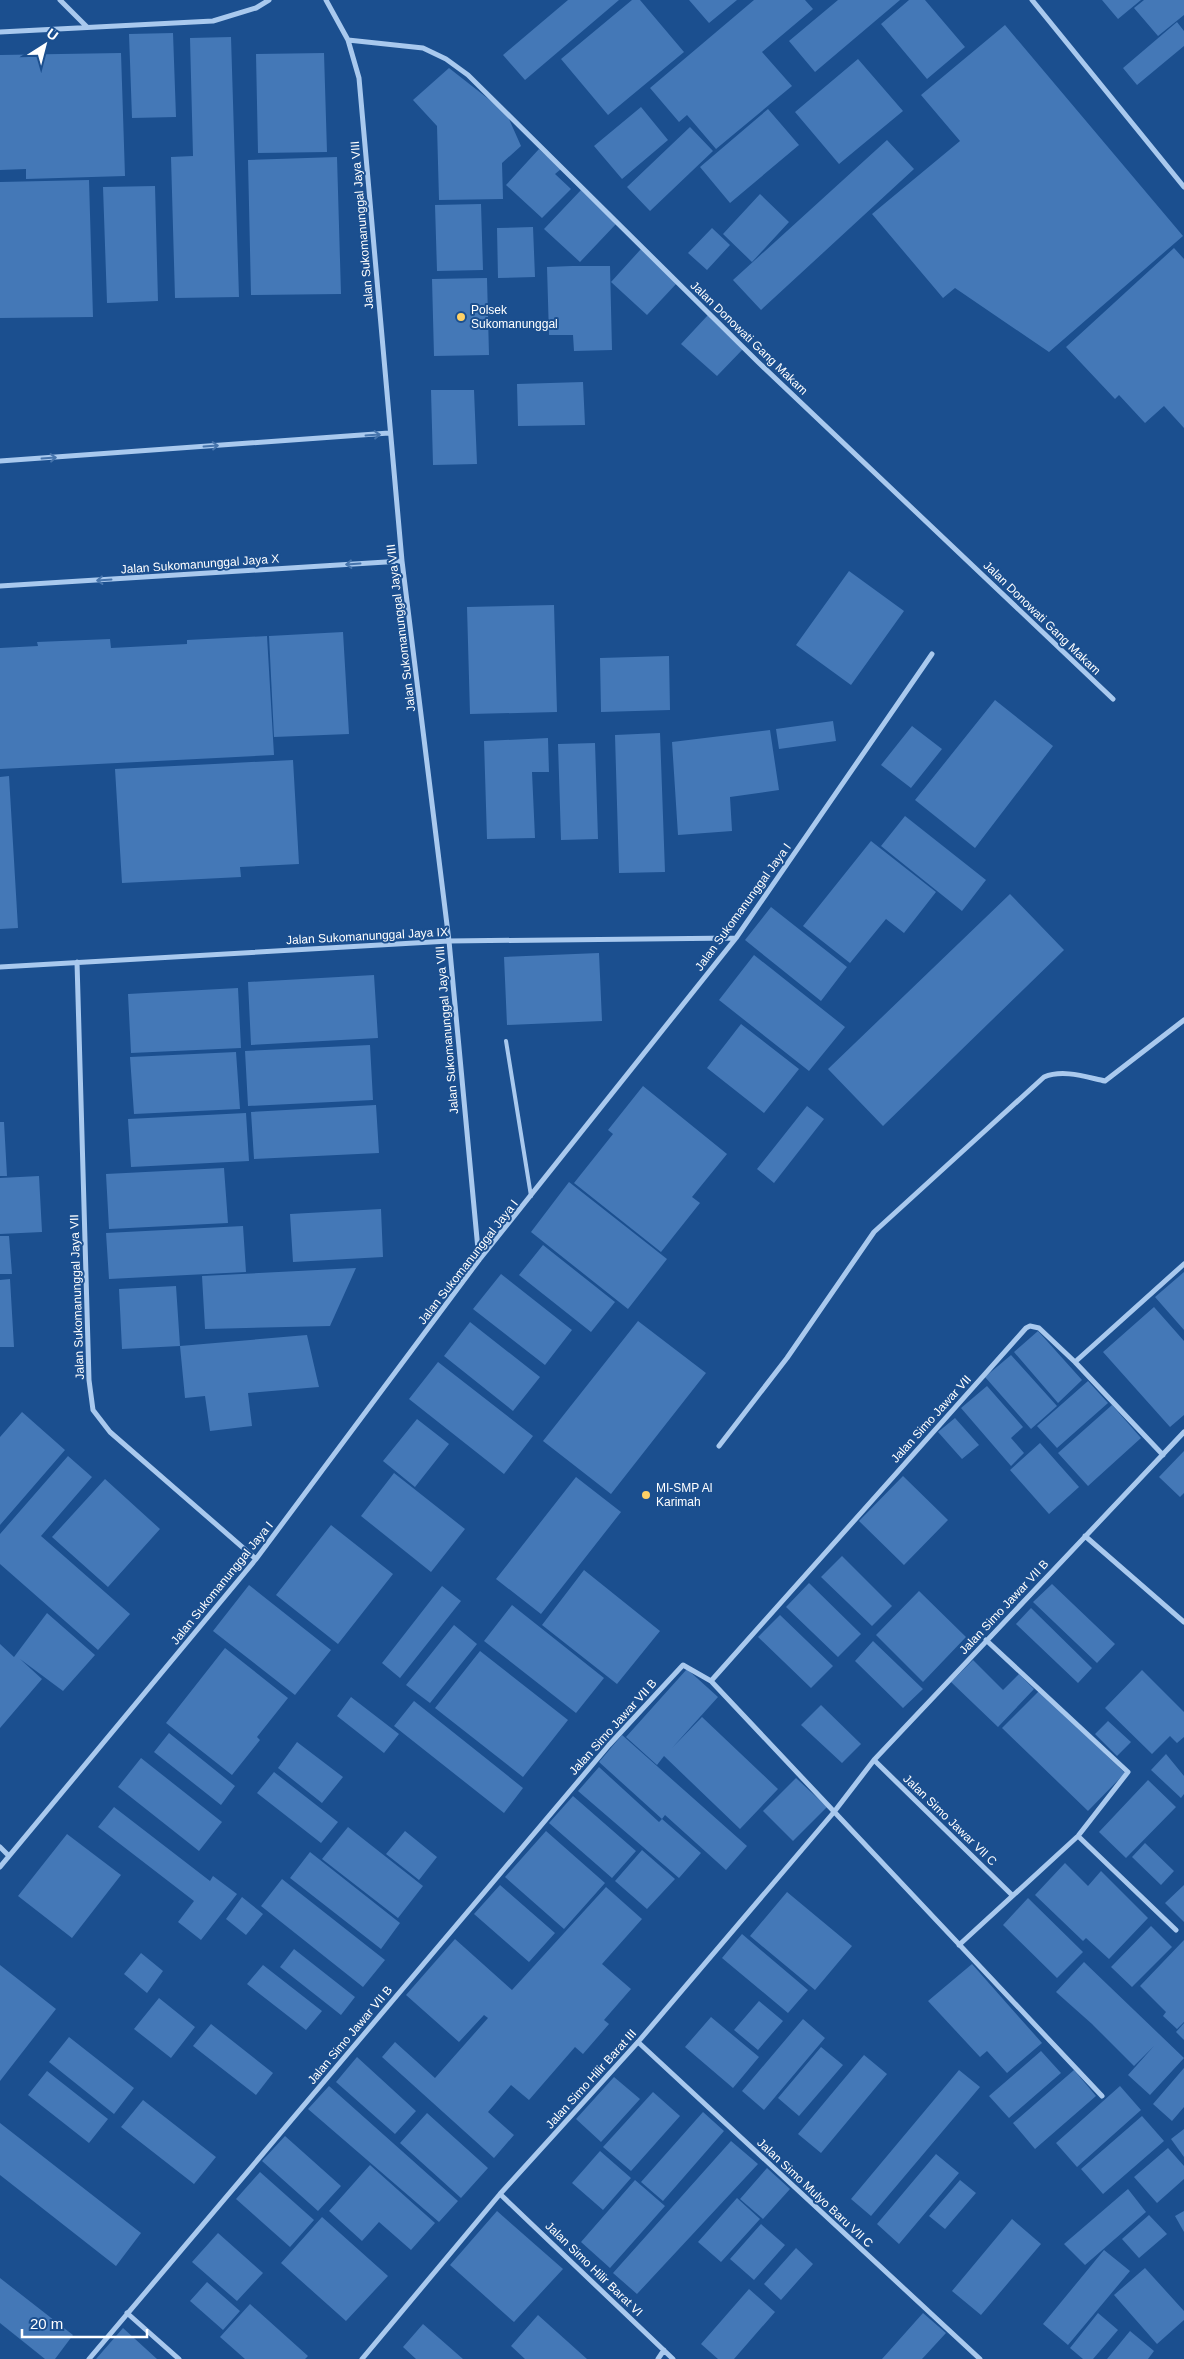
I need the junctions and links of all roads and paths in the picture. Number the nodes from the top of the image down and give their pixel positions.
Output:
1 (60, 0) edge
2 (269, 0) edge
3 (326, 0) edge
4 (1032, 0) edge
5 (87, 26) junction
6 (0, 32) edge
7 (348, 40) junction
8 (1184, 187) edge
9 (389, 433) junction
10 (0, 461) edge
11 (402, 561) junction
12 (0, 586) edge
13 (932, 654) dead end
14 (1113, 699) dead end
15 (736, 938) junction
16 (449, 941) junction
17 (77, 962) junction
18 (0, 967) edge
19 (1184, 1020) edge
20 (506, 1041) dead end
21 (531, 1196) junction
22 (478, 1260) junction
23 (1184, 1264) edge
24 (1075, 1362) junction
25 (1184, 1432) edge
26 (719, 1446) dead end
27 (1163, 1455) junction
28 (1085, 1536) junction
29 (256, 1559) junction
30 (1184, 1622) edge
31 (986, 1640) junction
32 (711, 1680) junction
33 (874, 1760) junction
34 (834, 1812) junction
35 (1078, 1836) junction
36 (0, 1847) edge
37 (9, 1856) junction
38 (0, 1867) edge
39 (1012, 1895) junction
40 (1176, 1930) dead end
41 (959, 1945) junction
42 (638, 2042) junction
43 (1102, 2096) dead end
44 (500, 2194) junction
45 (127, 2313) junction
46 (664, 2350) junction
47 (89, 2359) edge
48 (179, 2359) edge
49 (362, 2359) edge
50 (658, 2359) edge
51 (673, 2359) edge
52 (980, 2359) edge

1 - 5 street
2 - 5 street
3 - 7 street, Jalan Sukomanunggal Jaya VIII
4 - 8 street
5 - 6 street
7 - 9 street, Jalan Sukomanunggal Jaya VIII
7 - 14 street, Jalan Donowati Gang Makam
10 -> 9 street
9 - 11 street, Jalan Sukomanunggal Jaya VIII
11 -> 12 street, Jalan Sukomanunggal Jaya X
11 - 16 street, Jalan Sukomanunggal Jaya VIII
13 - 15 street, Jalan Sukomanunggal Jaya I
15 - 16 street, Jalan Sukomanunggal Jaya IX
15 - 21 street, Jalan Sukomanunggal Jaya I
16 - 17 street, Jalan Sukomanunggal Jaya IX
16 - 22 street, Jalan Sukomanunggal Jaya VIII
17 - 18 street, Jalan Sukomanunggal Jaya IX
17 - 29 street, Jalan Sukomanunggal Jaya VII
19 - 26 street
20 - 21 lane
21 - 22 street, Jalan Sukomanunggal Jaya I
22 - 29 street, Jalan Sukomanunggal Jaya I
23 - 24 street
24 - 27 street, Jalan Simo Jawar VII
24 - 32 street, Jalan Simo Jawar VII
25 - 27 street, Jalan Simo Jawar VII B
27 - 28 street, Jalan Simo Jawar VII B
28 - 30 street
28 - 31 street, Jalan Simo Jawar VII B
29 - 37 street, Jalan Sukomanunggal Jaya I
31 - 33 street, Jalan Simo Jawar VII B
31 - 35 street
32 - 34 street, Jalan Simo Jawar VII B
32 - 45 street, Jalan Simo Jawar VII B
33 - 34 street, Jalan Simo Jawar VII B
33 - 39 street, Jalan Simo Jawar VII C
34 - 41 street
34 - 42 street, Jalan Simo Hilir Barat III
35 - 39 street
35 - 40 street
36 - 37 street
37 - 38 street, Jalan Sukomanunggal Jaya I
39 - 41 street
41 - 43 street
42 - 44 street, Jalan Simo Hilir Barat III
42 - 52 street, Jalan Simo Mulyo Baru VII C
44 - 46 street, Jalan Simo Hilir Barat VI
44 - 49 street, Jalan Simo Hilir Barat III
45 - 47 street, Jalan Simo Jawar VII B
45 - 48 street
46 - 50 street
46 - 51 street, Jalan Simo Hilir Barat VI

